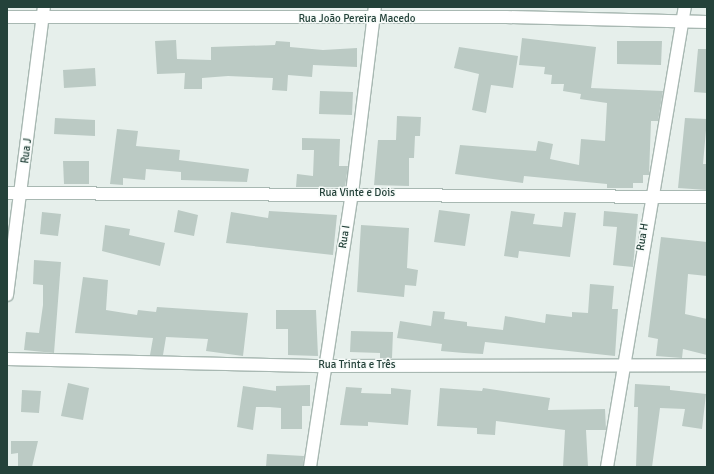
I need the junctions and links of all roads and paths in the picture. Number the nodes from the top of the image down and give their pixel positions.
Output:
1 (375, 7) edge
2 (685, 7) edge
3 (44, 12) edge
4 (506, 12) edge
5 (7, 17) edge
6 (374, 19) junction
7 (684, 22) junction
8 (707, 22) edge
9 (7, 193) edge
10 (23, 193) junction
11 (352, 193) junction
12 (650, 195) junction
13 (707, 197) edge
14 (7, 295) edge
15 (7, 359) edge
16 (622, 364) junction
17 (707, 365) edge
18 (325, 366) junction
19 (310, 467) edge
20 (607, 467) edge

1 - 6 street, Rua I
2 - 7 street, Rua H
3 - 5 street, Rua João Pereira Macedo
3 - 6 street, Rua João Pereira Macedo
3 - 10 street, Rua J
4 - 6 street, Rua João Pereira Macedo
4 - 7 street, Rua João Pereira Macedo
6 - 11 street, Rua I
7 - 8 street, Rua João Pereira Macedo
7 - 12 street, Rua H
9 - 10 street, Rua Vinte e Dois
10 - 11 street, Rua Vinte e Dois
10 - 14 street, Rua J
11 - 12 street, Rua Vinte e Dois
11 - 18 street, Rua I
12 - 13 street, Rua Vinte e Dois
12 - 16 street, Rua H
15 - 18 street, Rua Trinta e Três
16 - 17 street, Rua Trinta e Três
16 - 18 street, Rua Trinta e Três
16 - 20 street, Rua H
18 - 19 street, Rua I

